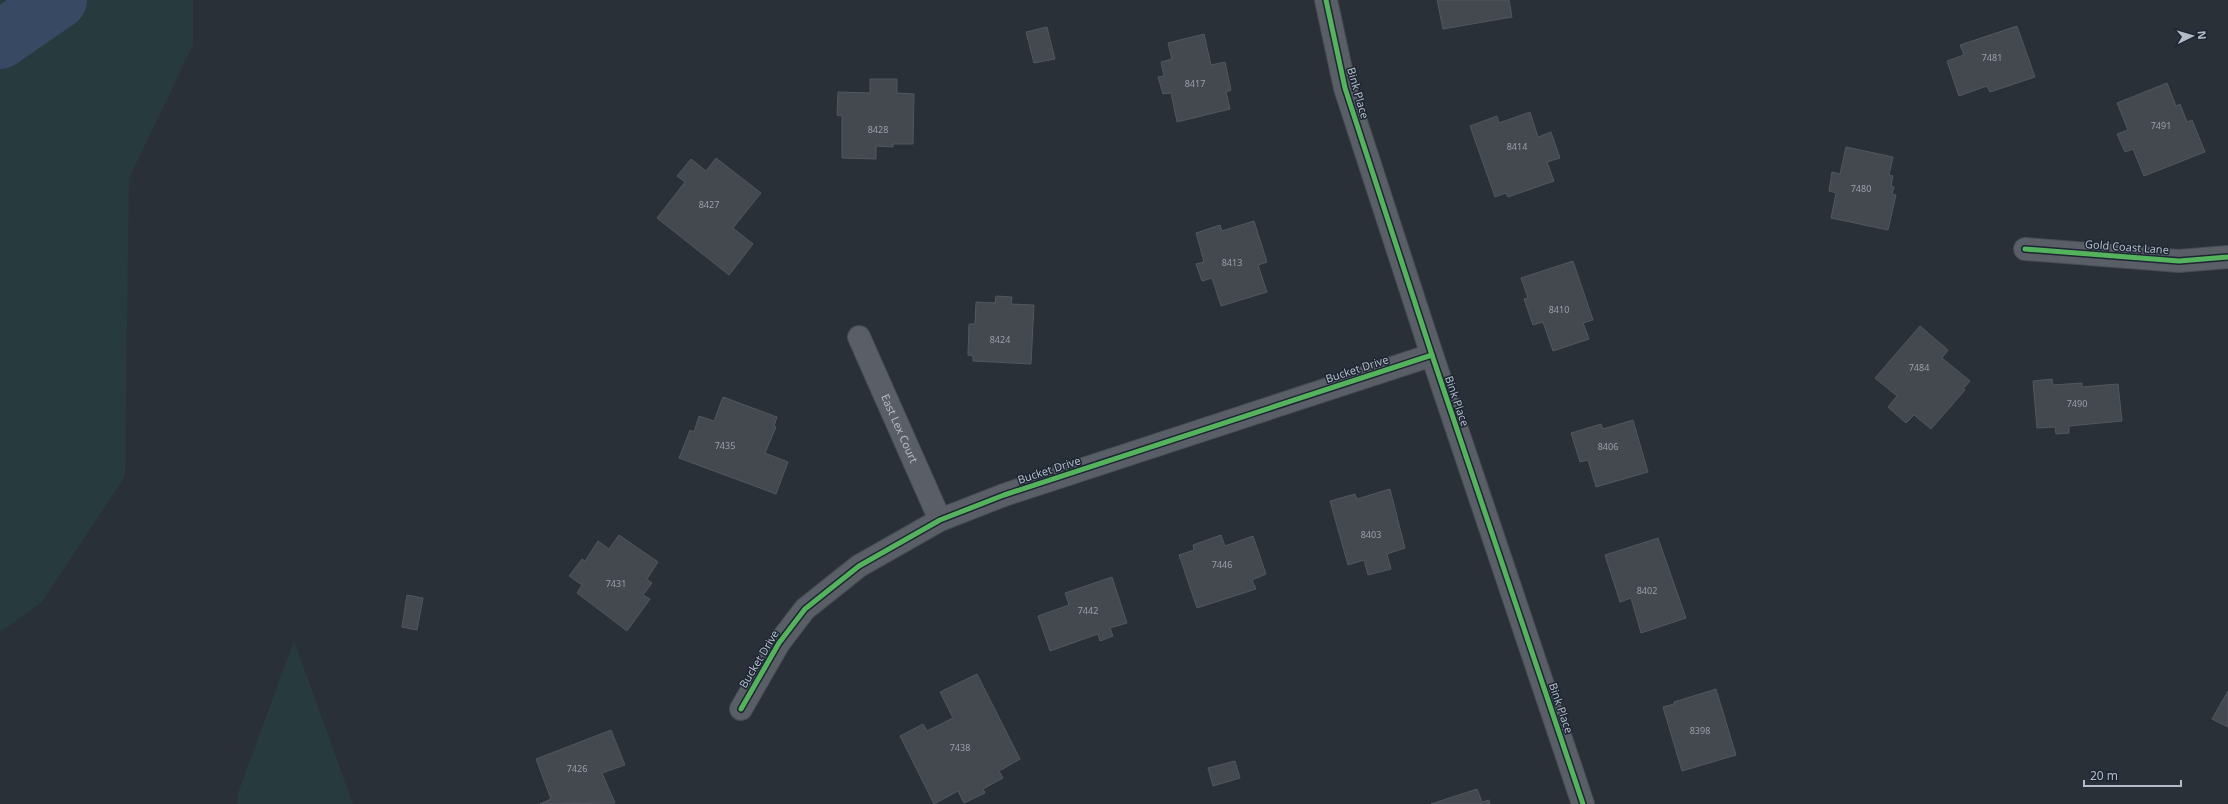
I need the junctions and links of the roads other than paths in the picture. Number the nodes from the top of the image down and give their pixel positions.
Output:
1 (1326, 0) edge
2 (2025, 249) dead end
3 (2228, 257) edge
4 (859, 337) dead end
5 (1432, 356) junction
6 (940, 520) junction
7 (741, 709) dead end
8 (1583, 804) edge

1 - 5 street, Bink Place
2 - 3 street, Gold Coast Lane
4 - 6 street, East Lex Court
5 - 6 street, Bucket Drive
5 - 8 street, Bink Place
6 - 7 street, Bucket Drive

